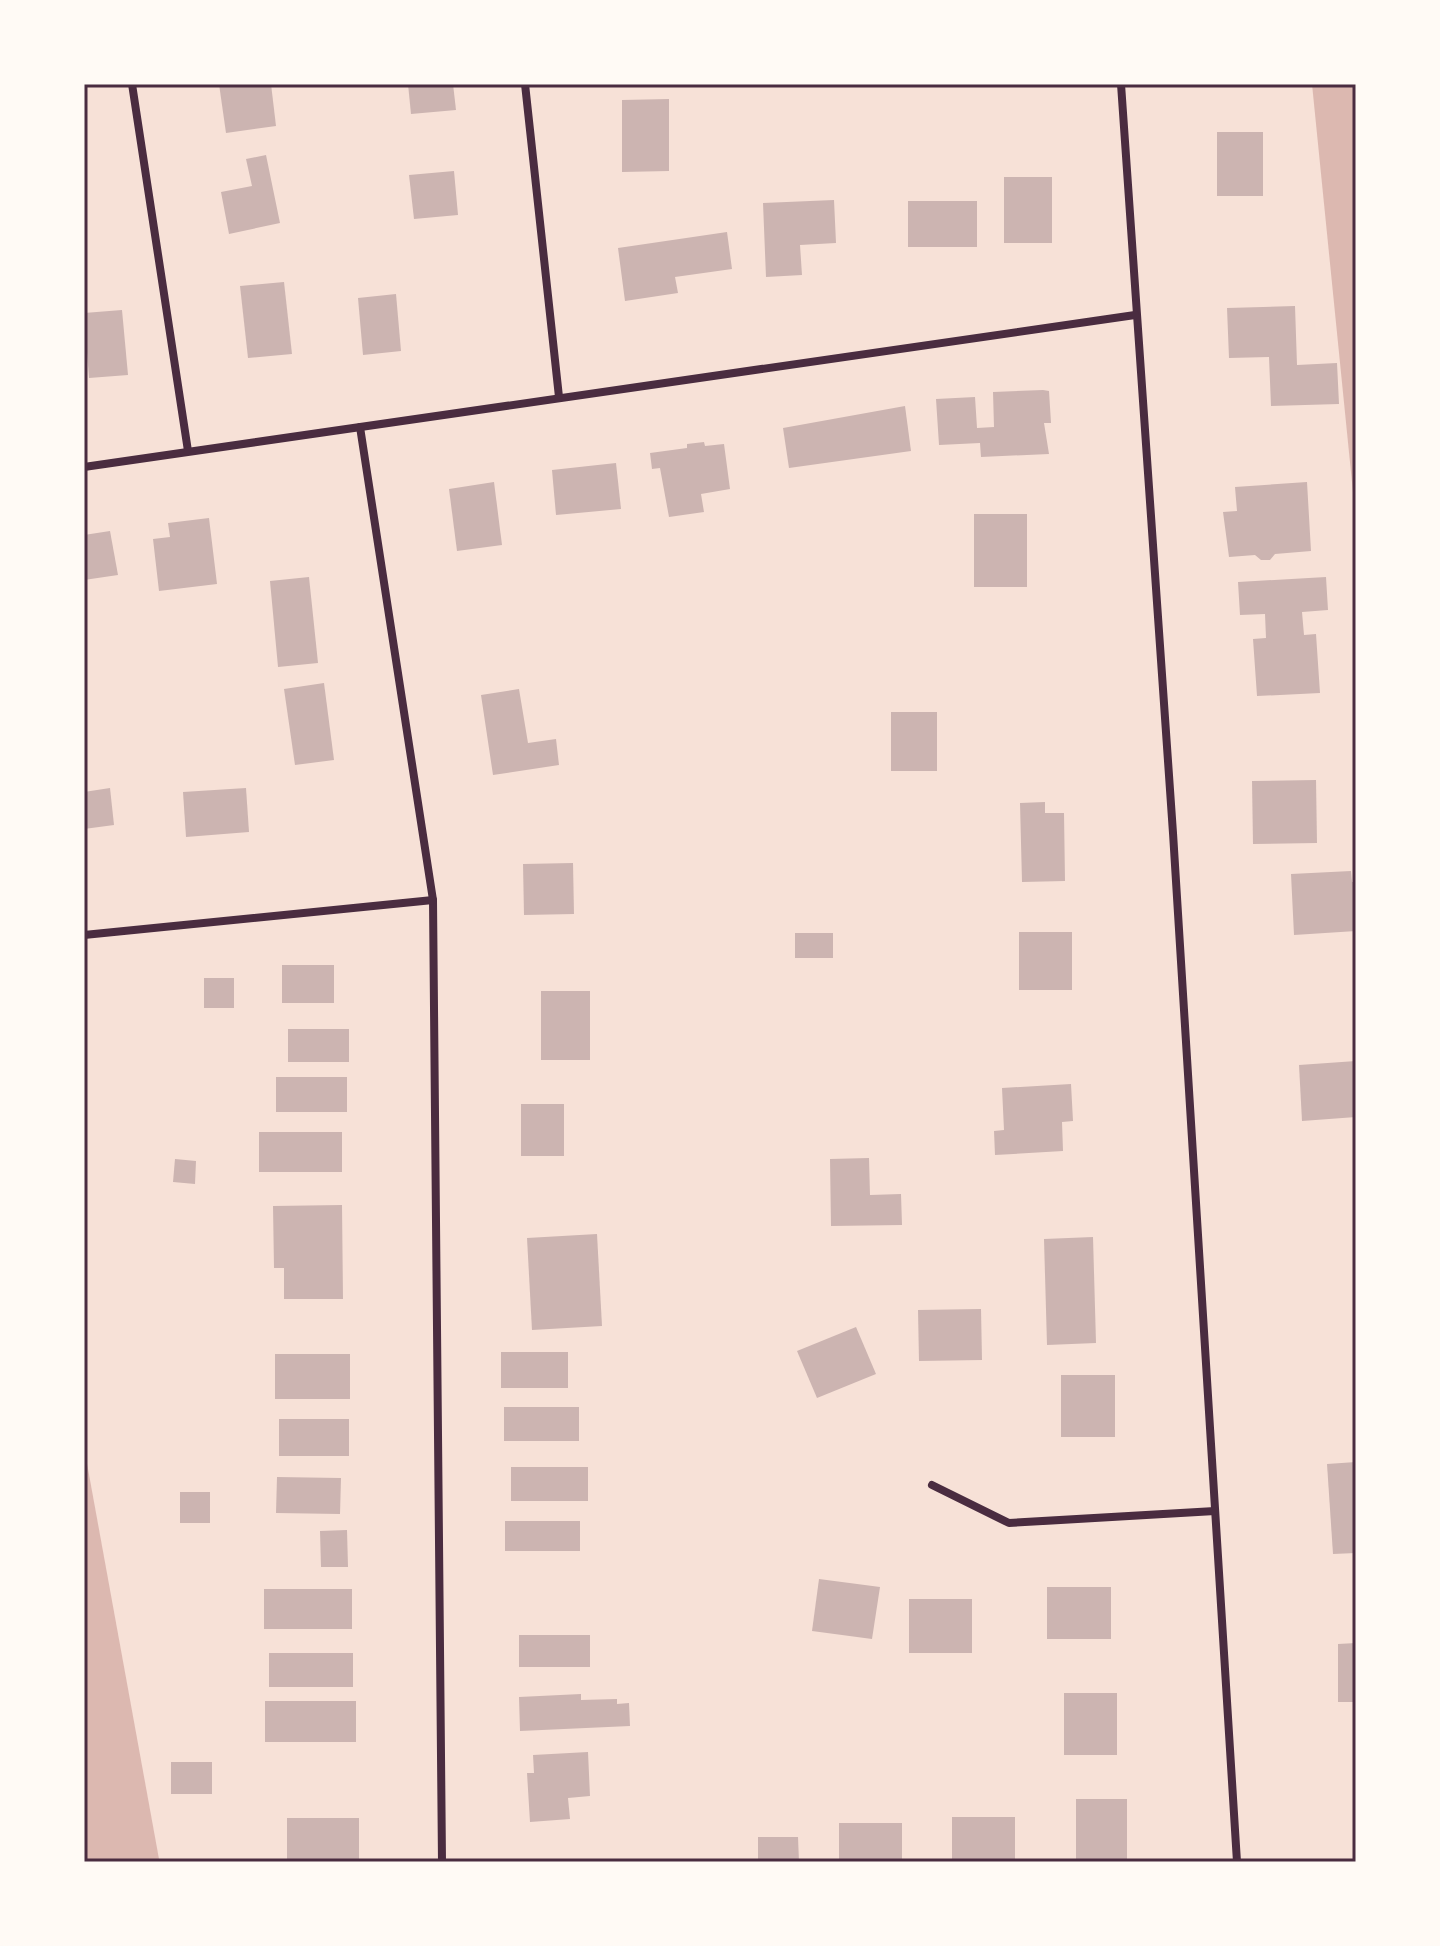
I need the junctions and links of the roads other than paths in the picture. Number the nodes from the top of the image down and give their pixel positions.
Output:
1 (132, 84) edge
2 (525, 84) edge
3 (1121, 84) edge
4 (1135, 315) junction
5 (559, 397) junction
6 (360, 427) junction
7 (188, 451) junction
8 (84, 467) edge
9 (433, 900) junction
10 (84, 935) edge
11 (932, 1485) dead end
12 (1215, 1511) junction
13 (442, 1862) edge
14 (1237, 1862) edge

1 - 7 street
2 - 5 street
3 - 4 street
4 - 5 street
4 - 12 street
5 - 6 street
6 - 7 street
6 - 9 street
7 - 8 street
9 - 10 street
9 - 13 street
11 - 12 street
12 - 14 street

